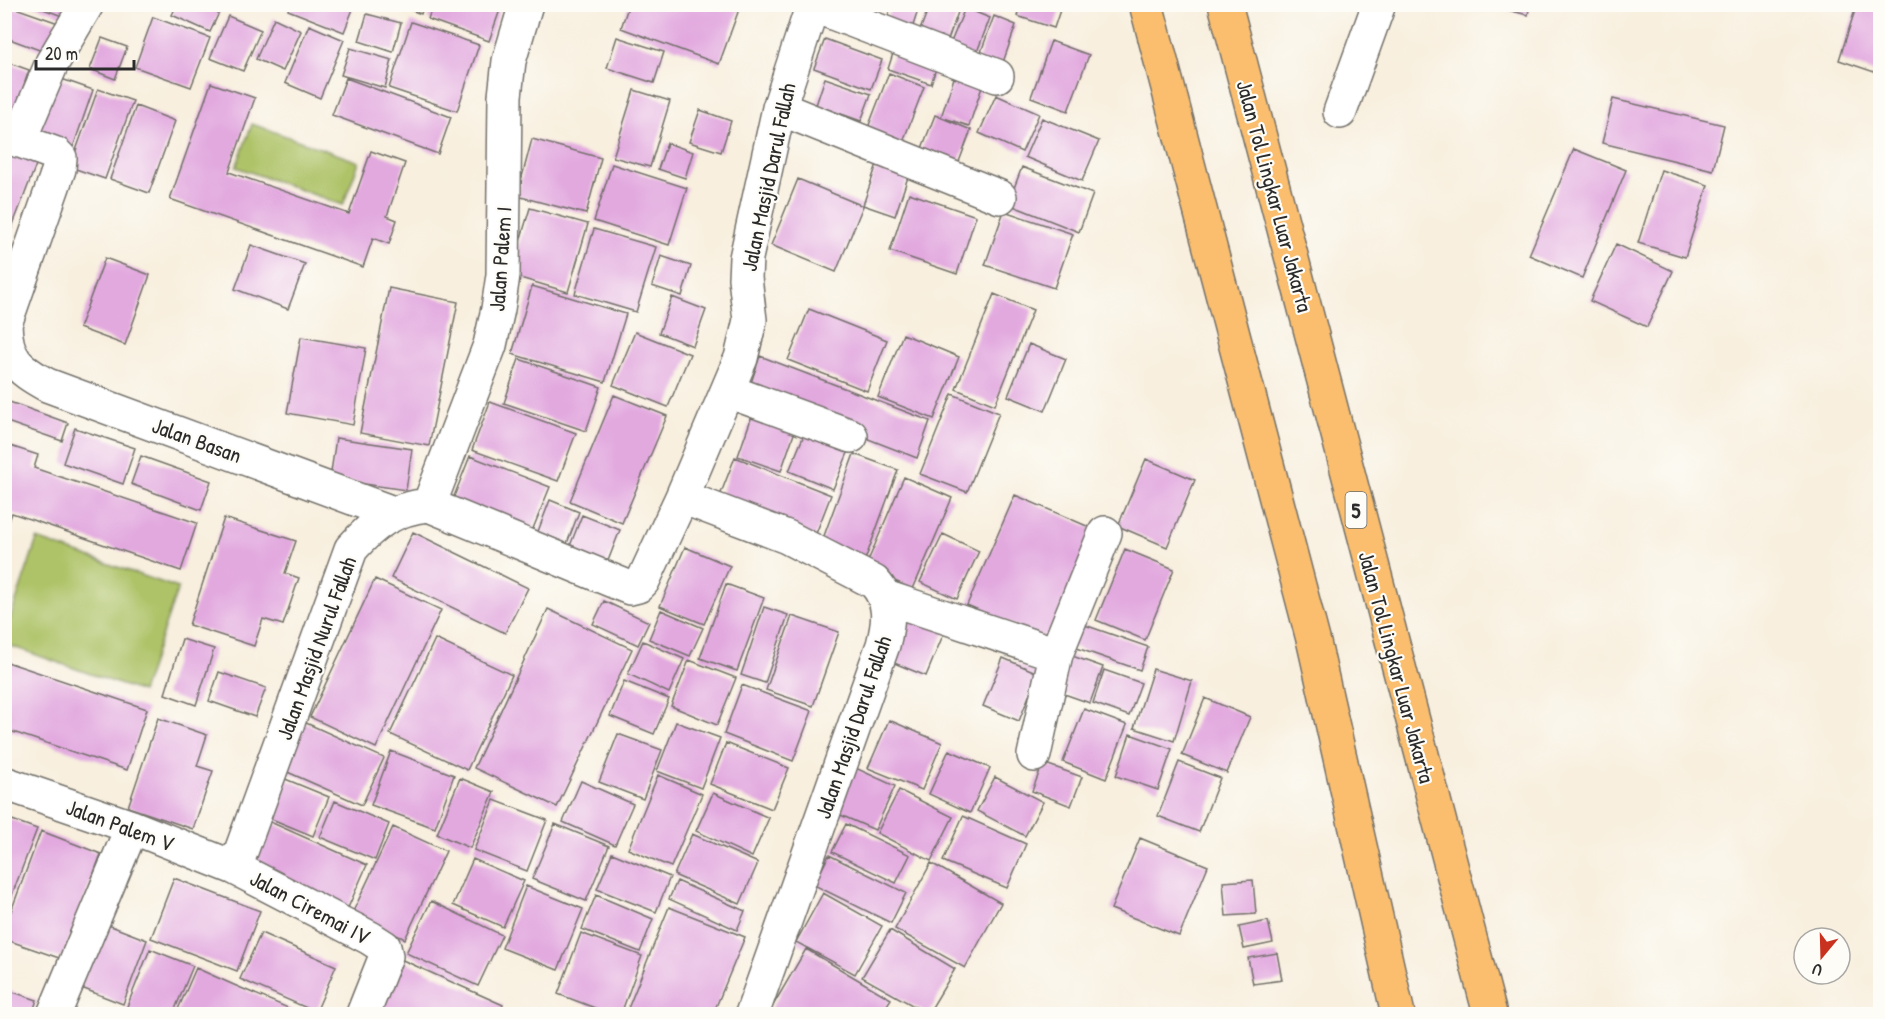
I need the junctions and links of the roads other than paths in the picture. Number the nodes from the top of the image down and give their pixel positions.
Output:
1 (87, 4) edge
2 (526, 4) edge
3 (1146, 4) edge
4 (1225, 4) edge
5 (1379, 4) edge
6 (813, 5) edge
7 (997, 76) dead end
8 (779, 108) junction
9 (1340, 112) dead end
10 (12, 138) edge
11 (1000, 197) dead end
12 (15, 258) edge
13 (7, 352) edge
14 (728, 391) junction
15 (851, 435) dead end
16 (682, 497) junction
17 (429, 505) junction
18 (393, 513) junction
19 (1105, 533) dead end
20 (885, 597) junction
21 (1056, 654) junction
22 (1034, 755) dead end
23 (4, 783) edge
24 (132, 827) junction
25 (235, 868) junction
26 (62, 1012) edge
27 (363, 1014) edge
28 (752, 1014) edge
29 (1398, 1014) edge
30 (1490, 1014) edge

1 - 10 street
2 - 17 street, Jalan Palem I
3 - 29 highway
4 - 30 highway, Jalan Tol Lingkar Luar Jakarta / 5
5 - 9 street
6 - 7 street
6 - 8 street, Jalan Masjid Darul Fallah
8 - 11 street
8 - 14 street, Jalan Masjid Darul Fallah
10 - 12 street
12 - 13 street
13 - 18 street, Jalan Basan
14 - 15 street
14 - 16 street, Jalan Masjid Darul Fallah
16 - 17 street
16 - 20 street
17 - 18 street, Jalan Masjid Nurul Fallah
18 - 25 street, Jalan Masjid Nurul Fallah
19 - 21 street
20 - 21 street
20 - 28 street, Jalan Masjid Darul Fallah
21 - 22 street
23 - 24 street, Jalan Palem V
24 - 25 street, Jalan Palem V
24 - 26 street
25 - 27 street, Jalan Ciremai IV

